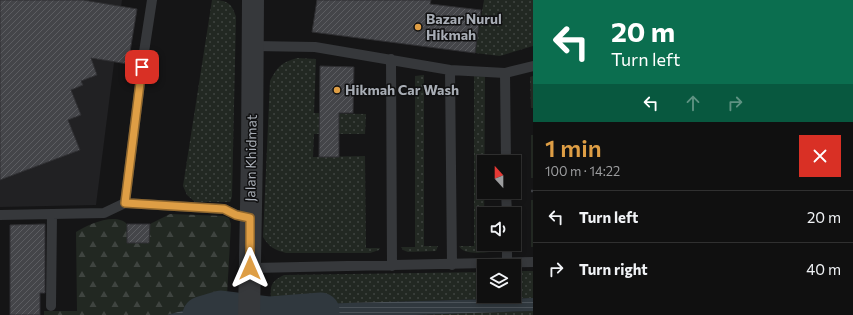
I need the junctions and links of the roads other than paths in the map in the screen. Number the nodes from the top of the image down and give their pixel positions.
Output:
1 (152, 0) edge
2 (253, 0) edge
3 (252, 46) junction
4 (391, 60) junction
5 (533, 66) edge
6 (450, 70) junction
7 (505, 73) junction
8 (506, 155) edge
9 (125, 203) junction
10 (52, 214) junction
11 (0, 215) edge
12 (250, 218) junction
13 (521, 262) edge
14 (533, 262) edge
15 (477, 263) edge
16 (452, 264) junction
17 (392, 266) junction
18 (250, 278) junction
19 (51, 306) dead end
20 (249, 315) edge

1 - 9 lane
2 - 3 street, Jalan Khidmat
3 - 4 lane
3 - 12 street, Jalan Khidmat
4 - 6 lane
4 - 17 lane
5 - 7 lane
6 - 7 lane
6 - 16 lane
7 - 8 lane
9 - 10 lane
9 - 12 lane
10 - 11 lane
10 - 19 lane
12 - 18 street, Jalan Khidmat
13 - 14 lane
15 - 16 lane
16 - 17 lane
17 - 18 lane
18 - 20 street, Jalan Khidmat

